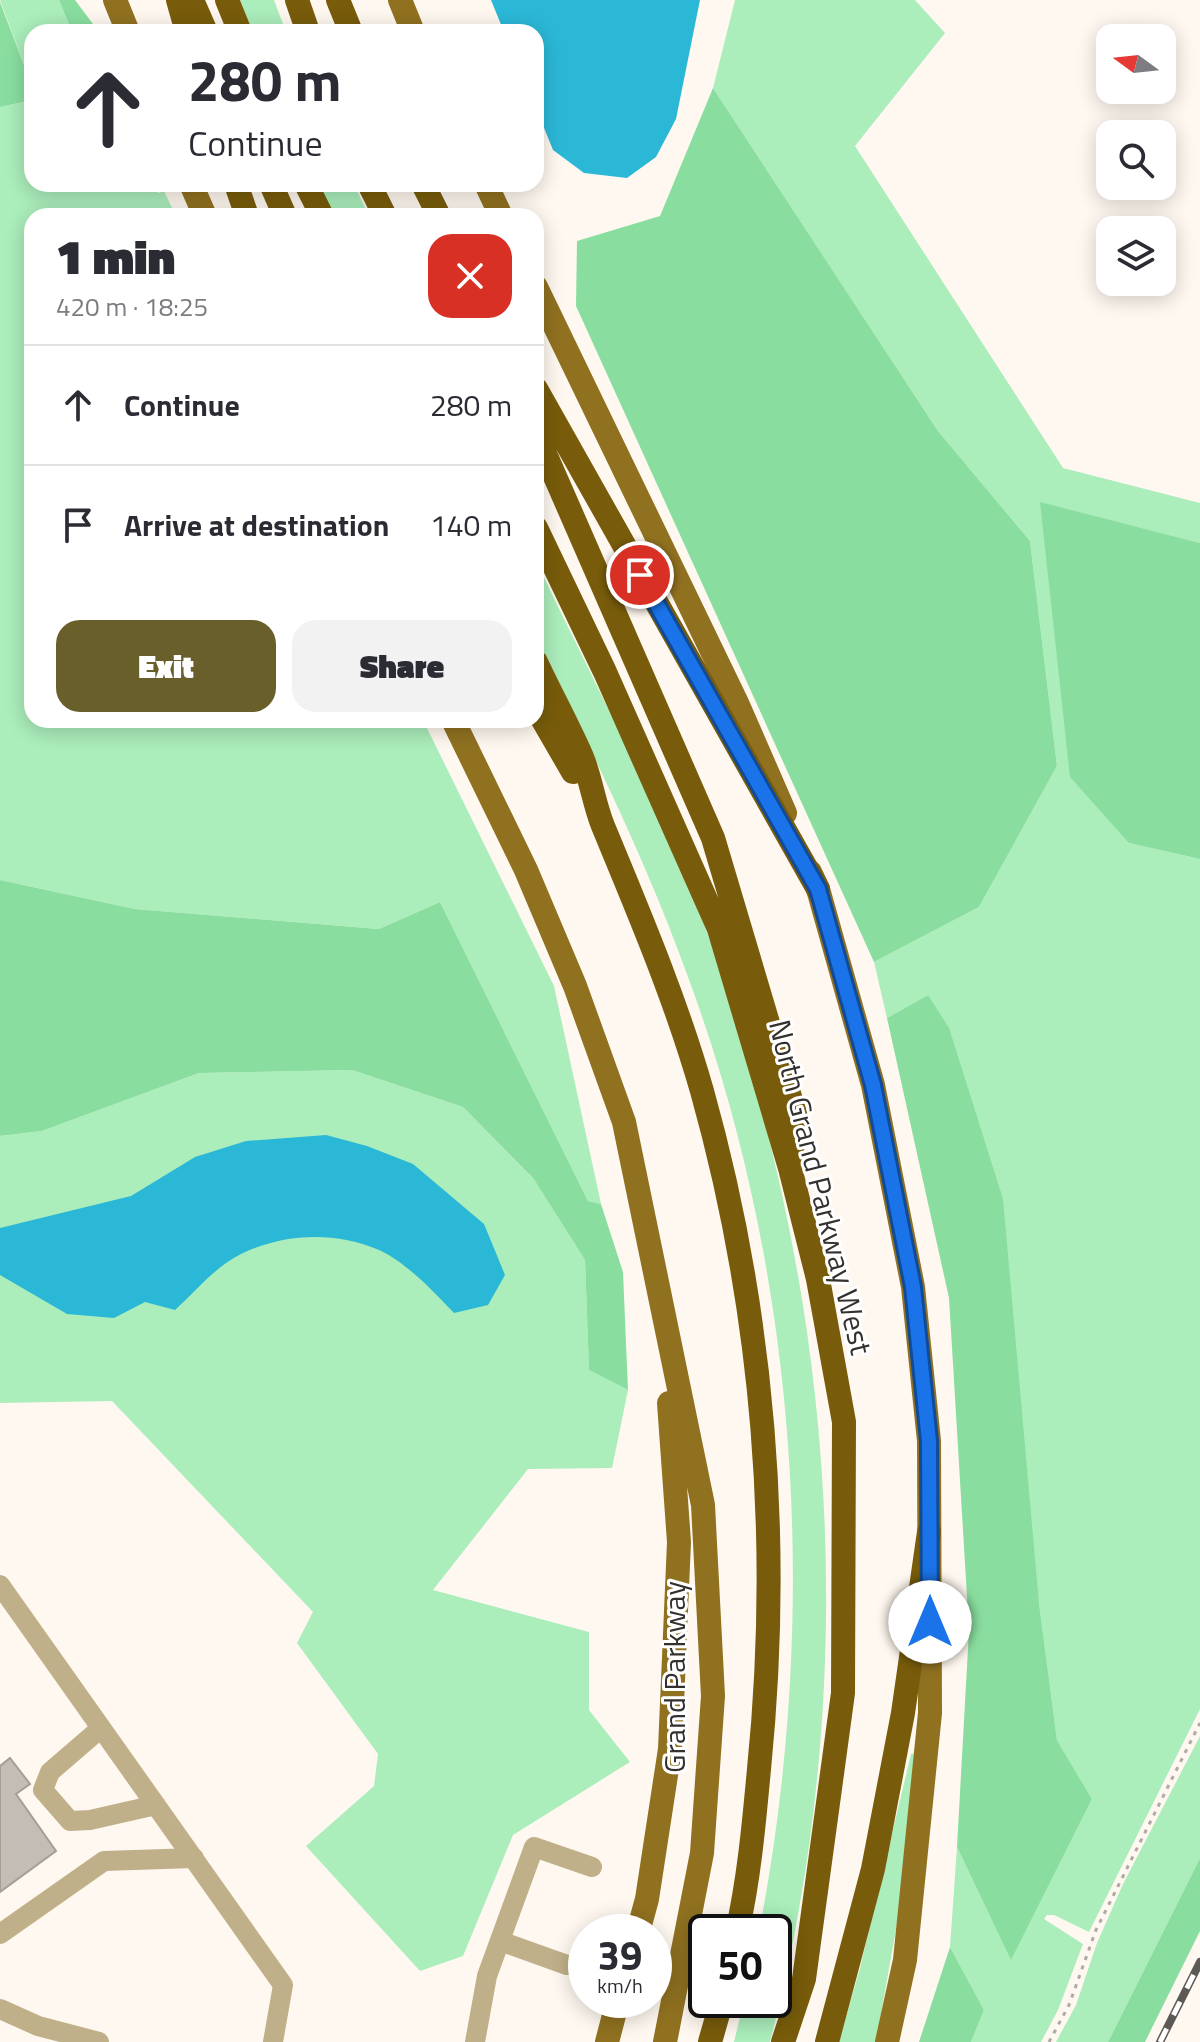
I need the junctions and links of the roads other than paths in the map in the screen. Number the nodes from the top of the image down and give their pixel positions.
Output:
1 (115, 0) edge
2 (178, 0) edge
3 (192, 0) edge
4 (227, 0) edge
5 (297, 0) edge
6 (338, 0) edge
7 (400, 0) edge
8 (125, 24) edge
9 (185, 24) edge
10 (202, 24) edge
11 (237, 24) edge
12 (305, 24) edge
13 (348, 24) edge
14 (410, 24) edge
15 (544, 304) edge
16 (544, 403) edge
17 (544, 451) edge
18 (544, 545) edge
19 (544, 679) edge
20 (544, 722) edge
21 (457, 728) edge
22 (601, 821) junction
23 (818, 889) junction
24 (790, 1168) junction
25 (663, 1313) junction
26 (929, 1532) junction
27 (0, 1585) edge
28 (101, 1728) junction
29 (156, 1805) junction
30 (194, 1858) junction
31 (592, 1867) dead end
32 (643, 1914) edge
33 (740, 1914) edge
34 (0, 1934) edge
35 (500, 1941) junction
36 (567, 1965) dead end
37 (0, 2009) edge
38 (613, 2018) edge
39 (717, 2018) edge
40 (99, 2042) edge
41 (273, 2042) edge
42 (475, 2042) edge
43 (607, 2042) edge
44 (665, 2042) edge
45 (710, 2042) edge
46 (783, 2042) edge
47 (827, 2042) edge
48 (887, 2042) edge

1 - 8 main road
2 - 9 highway
3 - 10 highway
4 - 11 highway
5 - 12 highway
6 - 13 highway
7 - 14 main road
15 - 23 main road, North Grand Parkway West
16 - 23 highway
17 - 24 highway
18 - 24 highway, North Grand Parkway West
19 - 22 highway
20 - 22 highway
21 - 25 main road
22 - 33 highway
23 - 26 main road, North Grand Parkway West
24 - 46 highway, North Grand Parkway West
25 - 32 main road
25 - 44 main road, Grand Parkway
26 - 47 highway
26 - 48 main road, North Grand Parkway West
27 - 28 lane
28 - 29 lane
28 - 29 lane
29 - 30 lane
30 - 34 lane
30 - 41 lane
31 - 35 lane
35 - 36 lane
35 - 42 lane
37 - 40 lane
38 - 43 main road
39 - 45 highway

